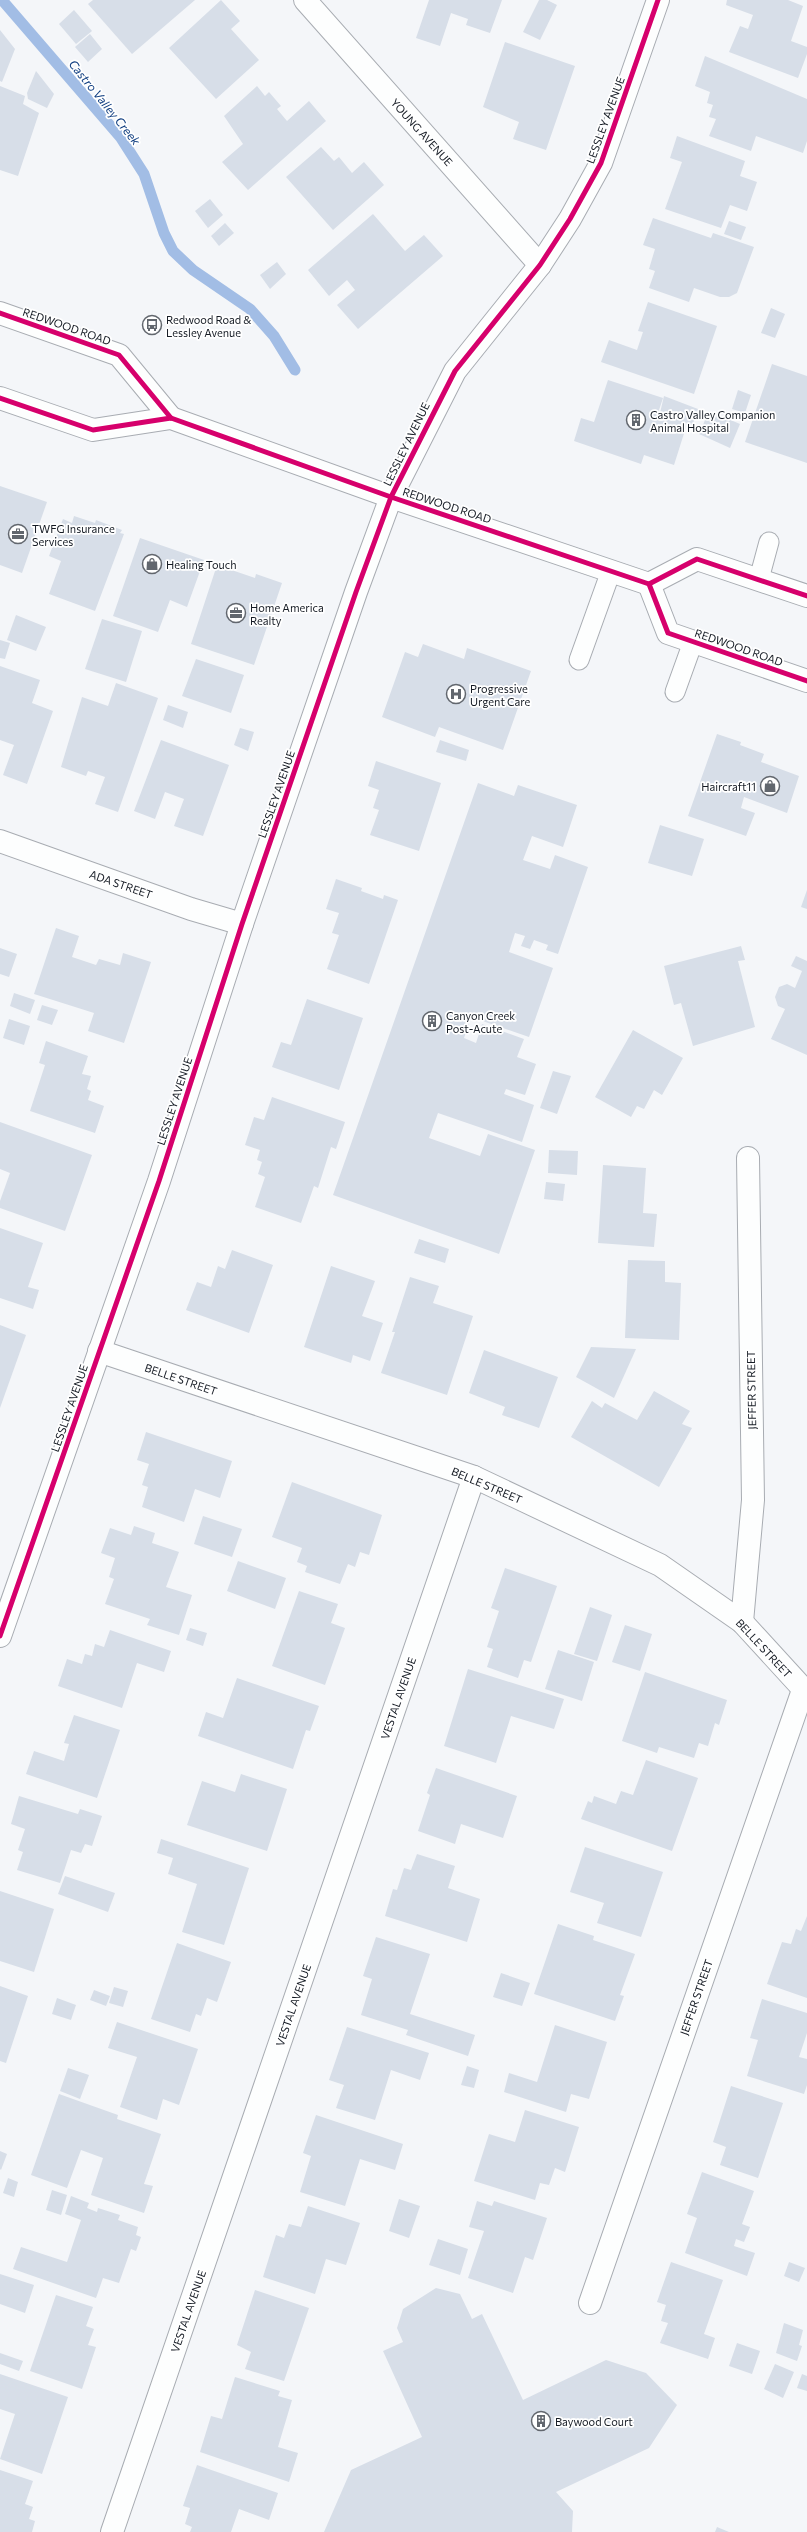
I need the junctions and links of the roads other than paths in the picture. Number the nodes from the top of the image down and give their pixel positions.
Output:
1 (305, 0) edge
2 (658, 0) edge
3 (540, 265) junction
4 (0, 313) edge
5 (1, 401) edge
6 (172, 418) junction
7 (391, 497) junction
8 (770, 542) dead end
9 (611, 570) junction
10 (759, 579) junction
11 (649, 584) junction
12 (807, 596) edge
13 (693, 642) junction
14 (579, 660) dead end
15 (807, 681) edge
16 (675, 692) dead end
17 (0, 841) edge
18 (242, 924) junction
19 (748, 1158) dead end
20 (99, 1351) junction
21 (474, 1477) junction
22 (742, 1622) junction
23 (0, 1636) edge
24 (805, 1691) edge
25 (590, 2303) dead end
26 (112, 2532) edge

1 - 3 street, YOUNG AVENUE
2 - 3 street, LESSLEY AVENUE
3 - 7 street, LESSLEY AVENUE
4 - 6 street, REDWOOD ROAD
5 - 6 street, REDWOOD ROAD
6 - 7 street, REDWOOD ROAD
7 - 9 street, REDWOOD ROAD
7 - 18 street, LESSLEY AVENUE
8 - 10 lane
9 - 11 street, REDWOOD ROAD
9 - 14 lane
10 - 11 street
10 - 12 street
11 - 13 street, REDWOOD ROAD
13 - 15 street, REDWOOD ROAD
13 - 16 lane
17 - 18 street, ADA STREET
18 - 20 street, LESSLEY AVENUE
19 - 22 street, JEFFER STREET
20 - 21 street, BELLE STREET
20 - 23 street, LESSLEY AVENUE
21 - 22 street, BELLE STREET
21 - 26 street, VESTAL AVENUE
22 - 24 street, BELLE STREET
24 - 25 street, JEFFER STREET

